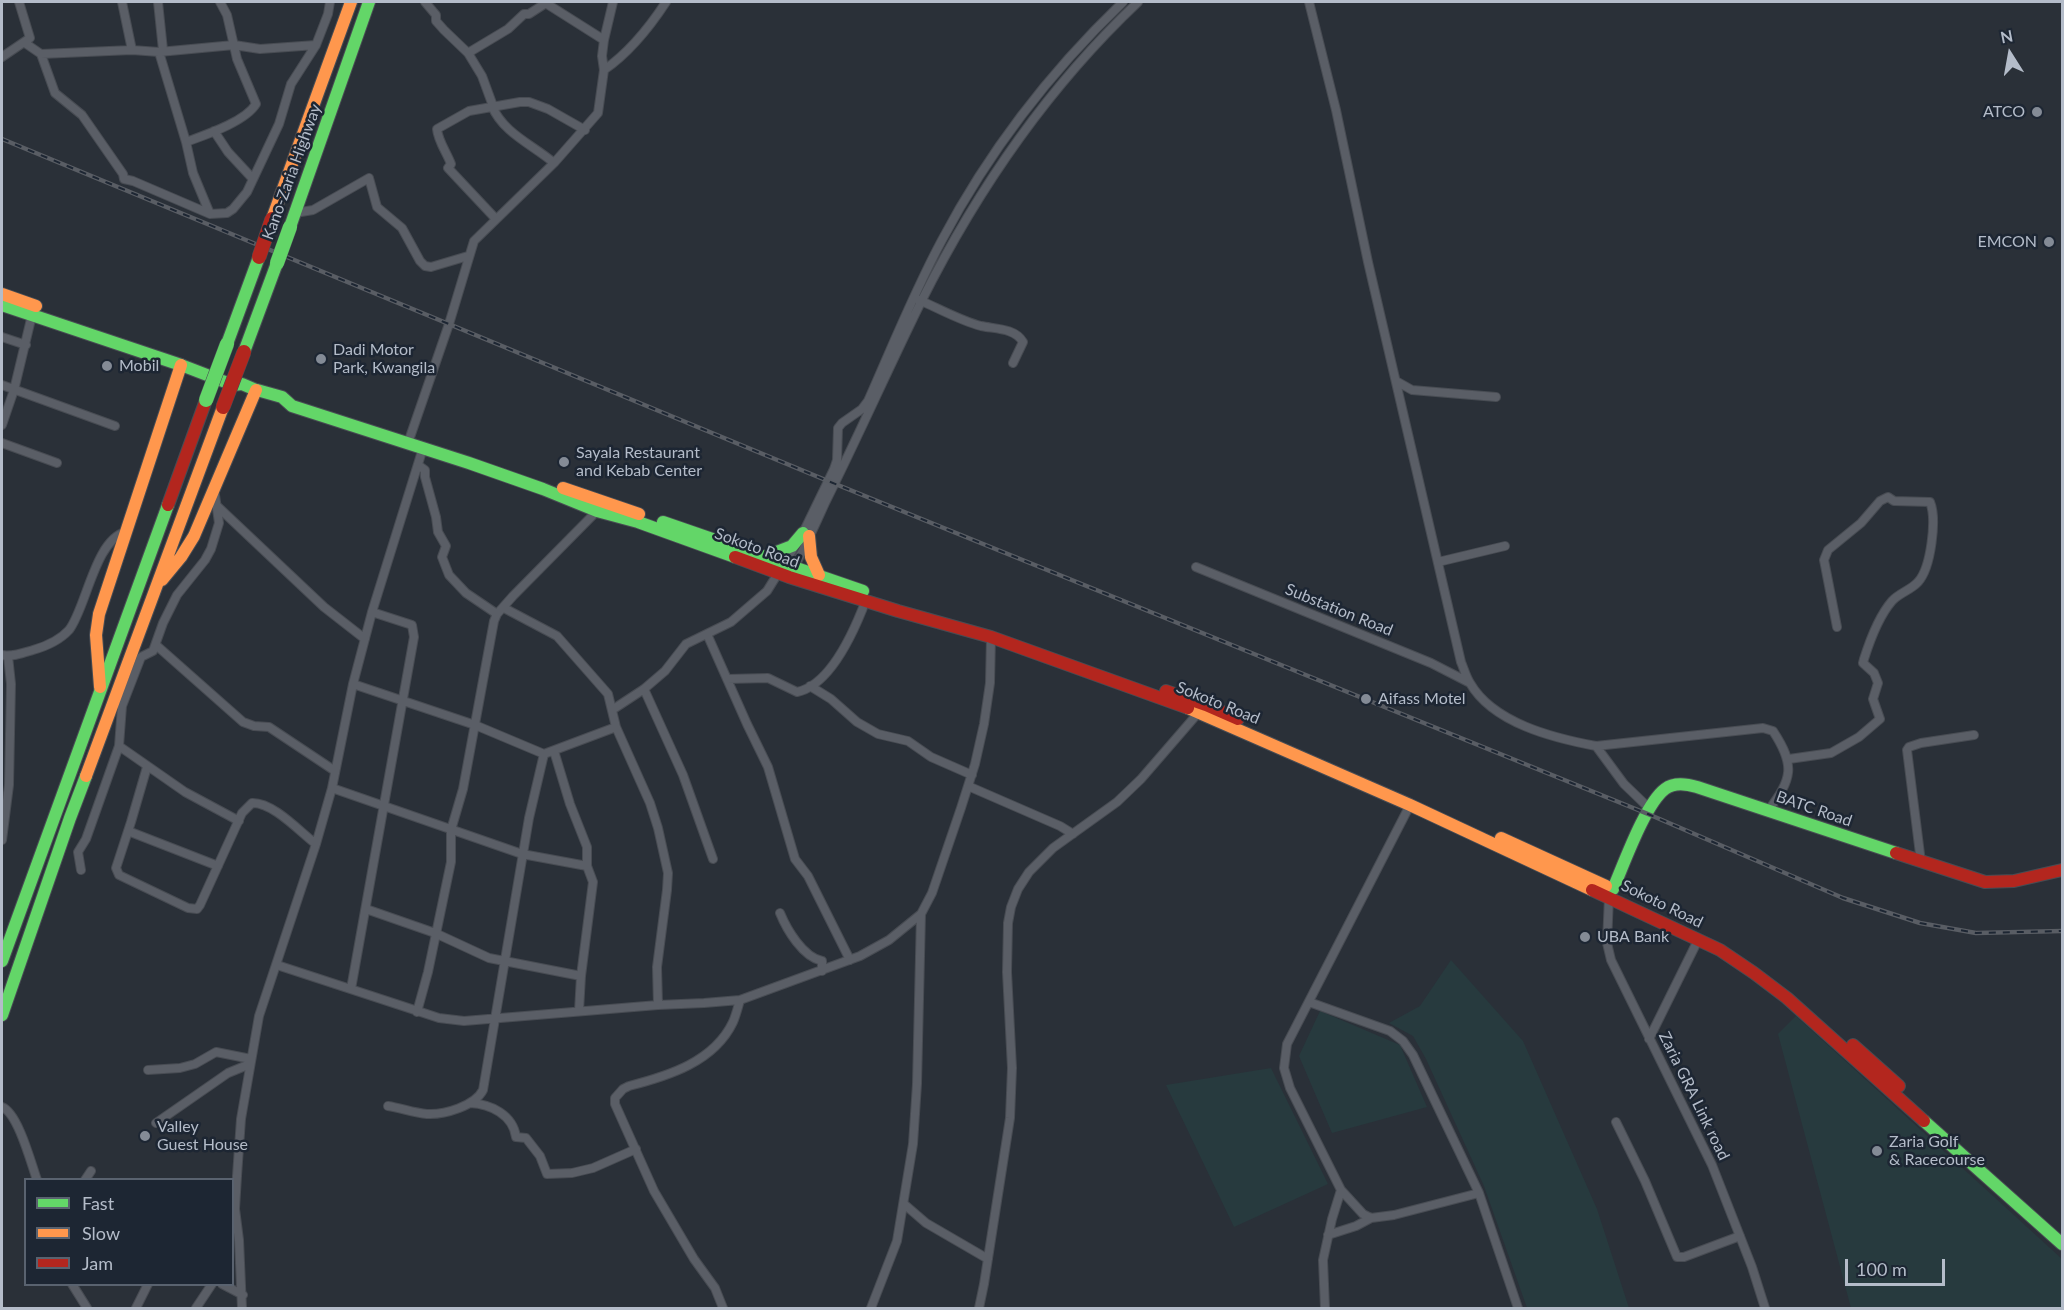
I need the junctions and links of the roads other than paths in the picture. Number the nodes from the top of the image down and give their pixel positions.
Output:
1 (19, 2) edge
2 (122, 2) edge
3 (158, 2) edge
4 (220, 2) edge
5 (330, 2) edge
6 (351, 2) edge
7 (369, 2) edge
8 (425, 2) edge
9 (545, 2) edge
10 (613, 2) edge
11 (666, 2) edge
12 (1123, 2) edge
13 (1138, 2) edge
14 (1309, 2) edge
15 (604, 40) junction
16 (25, 43) junction
17 (234, 45) junction
18 (316, 45) junction
19 (132, 50) junction
20 (161, 51) junction
21 (468, 53) junction
22 (41, 54) junction
23 (2, 57) edge
24 (604, 70) junction
25 (492, 106) junction
26 (214, 130) junction
27 (585, 130) junction
28 (186, 142) junction
29 (554, 163) junction
30 (253, 179) junction
31 (295, 213) junction
32 (210, 214) junction
33 (495, 219) junction
34 (468, 256) junction
35 (2, 294) edge
36 (917, 299) junction
37 (2, 305) edge
38 (32, 315) junction
39 (2, 337) edge
40 (26, 345) junction
41 (1012, 363) dead end
42 (181, 365) junction
43 (1396, 381) junction
44 (242, 384) junction
45 (2, 385) edge
46 (14, 390) junction
47 (258, 390) junction
48 (1412, 390) junction
49 (1496, 398) dead end
50 (1401, 404) junction
51 (2, 425) edge
52 (115, 426) dead end
53 (409, 439) junction
54 (2, 443) edge
55 (423, 448) junction
56 (57, 463) dead end
57 (418, 465) junction
58 (214, 491) junction
59 (216, 506) junction
60 (166, 511) junction
61 (597, 511) junction
62 (182, 516) junction
63 (126, 532) junction
64 (806, 535) junction
65 (1505, 546) dead end
66 (766, 556) junction
67 (1438, 562) junction
68 (1196, 567) dead end
69 (787, 570) junction
70 (819, 575) junction
71 (151, 598) junction
72 (866, 600) junction
73 (500, 611) junction
74 (372, 612) junction
75 (1837, 627) dead end
76 (707, 634) junction
77 (991, 637) junction
78 (365, 639) junction
79 (156, 645) junction
80 (5, 655) edge
81 (727, 679) junction
82 (1470, 683) junction
83 (352, 684) junction
84 (810, 686) junction
85 (644, 689) junction
86 (98, 699) junction
87 (402, 701) junction
88 (612, 710) junction
89 (1199, 712) junction
90 (6, 722) edge
91 (475, 725) junction
92 (616, 727) junction
93 (1974, 735) dead end
94 (119, 746) junction
95 (1596, 746) junction
96 (554, 751) junction
97 (544, 754) junction
98 (1789, 759) junction
99 (147, 767) junction
100 (335, 771) junction
101 (972, 775) junction
102 (968, 786) junction
103 (332, 788) junction
104 (4, 799) edge
105 (1410, 805) junction
106 (383, 806) junction
107 (1650, 808) junction
108 (1768, 811) junction
109 (239, 821) junction
110 (451, 830) junction
111 (128, 831) junction
112 (1073, 834) junction
113 (2, 840) edge
114 (316, 844) junction
115 (1512, 848) junction
116 (522, 854) junction
117 (713, 859) dead end
118 (1921, 862) junction
119 (218, 866) junction
120 (587, 866) junction
121 (81, 870) dead end
122 (2062, 870) edge
123 (1611, 893) junction
124 (366, 909) junction
125 (780, 912) dead end
126 (921, 914) junction
127 (435, 933) junction
128 (1698, 940) junction
129 (850, 960) junction
130 (2, 961) edge
131 (505, 962) junction
132 (277, 965) junction
133 (822, 971) junction
134 (581, 976) junction
135 (351, 989) junction
136 (740, 1000) junction
137 (1309, 1002) junction
138 (658, 1005) junction
139 (579, 1011) junction
140 (417, 1012) junction
141 (2, 1015) edge
142 (495, 1018) junction
143 (1648, 1040) junction
144 (250, 1062) junction
145 (148, 1070) dead end
146 (469, 1103) junction
147 (388, 1106) dead end
148 (2, 1107) edge
149 (1616, 1122) dead end
150 (156, 1123) dead end
151 (636, 1149) junction
152 (91, 1171) dead end
153 (37, 1178) edge
154 (86, 1178) edge
155 (1341, 1190) junction
156 (1479, 1193) junction
157 (904, 1204) junction
158 (234, 1209) edge
159 (1371, 1218) junction
160 (2062, 1234) edge
161 (1329, 1235) junction
162 (1740, 1236) junction
163 (239, 1239) junction
164 (2062, 1244) edge
165 (234, 1248) edge
166 (988, 1259) junction
167 (73, 1286) edge
168 (147, 1286) edge
169 (211, 1286) edge
170 (226, 1286) edge
171 (243, 1295) junction
172 (87, 1308) edge
173 (136, 1308) edge
174 (196, 1308) edge
175 (242, 1308) edge
176 (723, 1308) edge
177 (871, 1308) edge
178 (978, 1308) edge
179 (1325, 1308) edge
180 (1518, 1308) edge
181 (1765, 1308) edge

1 - 16 street
2 - 19 street
3 - 20 street
4 - 17 street
5 - 18 street
6 - 60 main road, Kano-Zaria Highway, bridge
7 - 31 main road, Kano-Zaria Highway
8 - 21 street
9 - 15 street
9 - 21 street
10 - 15 street
11 - 24 street
12 - 36 street
13 - 36 street
14 - 43 street
15 - 24 street
16 - 22 street
16 - 23 street
17 - 18 street
17 - 20 street
17 - 26 street
18 - 30 street
19 - 20 street
19 - 22 street
20 - 28 street
21 - 25 street
22 - 32 street
24 - 27 street
25 - 27 street
25 - 29 street
25 - 33 street
26 - 28 street
26 - 30 street
27 - 29 street
28 - 32 street
29 - 33 street
30 - 32 street
31 - 34 street
31 - 62 main road, Kano-Zaria Highway, bridge
33 - 34 street
34 - 53 street
35 - 44 main road
36 - 41 street
36 - 64 street
36 - 64 street
37 - 38 main road
38 - 40 street
38 - 42 main road
39 - 40 street
40 - 46 street
42 - 44 main road
42 - 63 main road
43 - 48 street
43 - 50 street
44 - 47 main road, Sokoto Road
45 - 46 street
46 - 51 street
46 - 52 street
47 - 53 main road, Sokoto Road
47 - 58 main road
48 - 49 street
48 - 50 street
50 - 67 street
53 - 55 main road, Sokoto Road
53 - 66 main road
54 - 56 street
55 - 57 street
55 - 61 main road, Sokoto Road
57 - 73 street
57 - 74 street
58 - 59 street
58 - 71 main road
59 - 78 street
59 - 79 street
60 - 62 main road
60 - 86 main road, Kano-Zaria Highway
61 - 69 main road, Sokoto Road
61 - 73 street
62 - 71 main road, Kano-Zaria Highway
63 - 80 street
63 - 86 main road
64 - 66 main road
64 - 69 street
64 - 70 main road
65 - 67 street
66 - 69 main road
67 - 82 street
68 - 82 street, Substation Road
69 - 70 main road, Sokoto Road
69 - 72 main road, Sokoto Road
69 - 76 street
70 - 115 main road, Sokoto Road
71 - 141 main road
72 - 77 main road, Sokoto Road
72 - 84 street
73 - 88 street
73 - 91 street
74 - 78 street
74 - 87 street
75 - 98 street
76 - 81 street
76 - 85 street
77 - 89 main road, Sokoto Road
77 - 101 street
78 - 83 street
79 - 94 street
79 - 100 street
80 - 90 street
81 - 84 street
81 - 129 street
82 - 95 street
83 - 87 street
83 - 100 street
84 - 101 street
85 - 88 street
85 - 117 street
86 - 130 main road, Kano-Zaria Highway
87 - 91 street
87 - 106 street
88 - 92 street
89 - 105 main road, Sokoto Road
89 - 112 street
90 - 104 street
91 - 97 street
91 - 110 street
92 - 96 street
92 - 138 street
93 - 118 street
94 - 99 street
94 - 121 street
95 - 98 street
95 - 107 street
96 - 97 street
96 - 120 street
97 - 116 street
98 - 108 street
99 - 109 street
99 - 111 street
100 - 103 street
101 - 102 street
102 - 112 street
102 - 126 street
103 - 106 street
103 - 114 street
104 - 113 street
105 - 115 main road, Sokoto Road
105 - 137 street
106 - 110 street
106 - 124 street
107 - 108 main road, BATC Road
107 - 123 main road, BATC Road
108 - 118 main road, BATC Road
109 - 114 street
109 - 119 street
110 - 116 street
110 - 127 street
111 - 119 street
111 - 119 street
112 - 166 street
114 - 132 street
115 - 123 main road, Sokoto Road
116 - 120 street
116 - 131 street
118 - 122 main road, BATC Road
120 - 134 street
123 - 128 main road, Sokoto Road
123 - 143 street, Zaria GRA Link road
123 - 160 main road, Sokoto Road
124 - 127 street
124 - 135 street
125 - 133 street
126 - 129 street
126 - 157 street
127 - 131 street
127 - 140 street
128 - 143 street
128 - 164 main road, Sokoto Road
129 - 133 street
131 - 134 street
131 - 142 street
132 - 135 street
132 - 144 street
133 - 136 street
134 - 139 street
135 - 140 street
136 - 138 street
136 - 151 street
137 - 155 street
137 - 156 street
138 - 139 street
139 - 142 street
140 - 142 street
142 - 146 street
143 - 162 street, Zaria GRA Link road
144 - 145 street
144 - 150 street
144 - 158 street
146 - 147 street
146 - 151 street
148 - 153 street
149 - 162 street
151 - 176 street
152 - 154 street
155 - 159 street
155 - 161 street
156 - 159 street
156 - 180 street
157 - 166 street
157 - 177 street
158 - 163 street
159 - 161 street
161 - 179 street
162 - 181 street, Zaria GRA Link road
163 - 165 street
163 - 171 street
166 - 178 street
167 - 172 street
168 - 173 street
169 - 174 street
170 - 171 street
171 - 175 street

